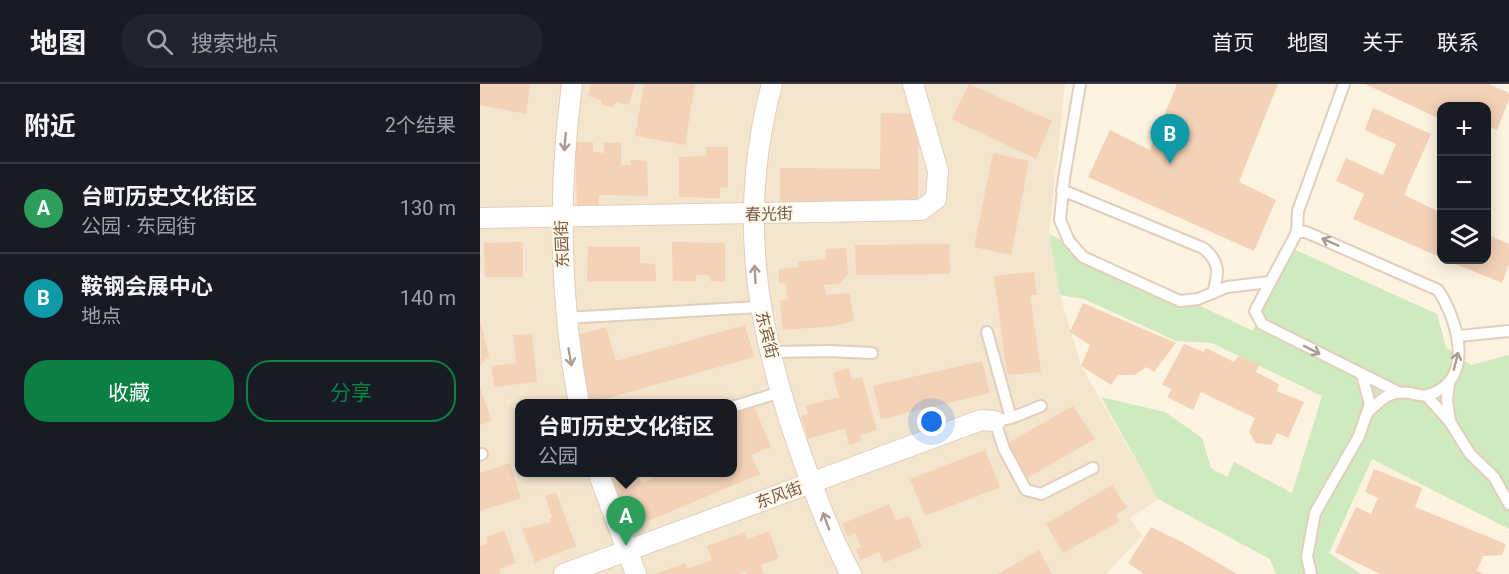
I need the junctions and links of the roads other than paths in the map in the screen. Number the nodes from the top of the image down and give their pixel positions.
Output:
1 (572, 84) edge
2 (772, 84) edge
3 (913, 84) edge
4 (1080, 84) edge
5 (1344, 84) edge
6 (1062, 190) junction
7 (753, 214) junction
8 (480, 218) edge
9 (561, 218) junction
10 (1297, 232) junction
11 (1270, 282) junction
12 (1213, 293) junction
13 (759, 307) junction
14 (566, 318) junction
15 (1509, 331) edge
16 (987, 332) dead end
17 (1459, 336) junction
18 (771, 352) junction
19 (872, 354) dead end
20 (1362, 375) junction
21 (1449, 383) junction
22 (1396, 391) junction
23 (781, 392) junction
24 (1426, 396) junction
25 (578, 399) edge
26 (737, 405) edge
27 (1041, 405) dead end
28 (1367, 413) junction
29 (1003, 419) junction
30 (1450, 422) junction
31 (1093, 468) dead end
32 (600, 477) edge
33 (811, 483) junction
34 (1509, 504) edge
35 (626, 551) junction
36 (564, 574) edge
37 (636, 574) edge
38 (851, 574) edge
39 (1311, 574) edge

1 -> 9 street, 东园街
2 - 7 street, 东宾街
3 - 7 street, 春光街
4 - 6 lane
5 - 10 lane
6 - 12 lane
6 - 12 lane
7 - 9 street, 春光街
13 -> 7 street, 东宾街
8 - 9 street, 春光街
9 - 14 street, 东园街
10 - 11 lane
17 -> 10 lane
11 - 12 lane
11 -> 20 lane
13 - 14 lane
13 - 18 street, 东宾街
14 -> 25 street, 东园街
15 - 17 lane
16 - 29 lane
21 -> 17 lane
18 - 19 lane
18 - 23 street, 东宾街
20 - 22 lane
20 - 28 lane
21 - 24 lane
21 - 30 lane
22 - 24 lane
22 - 28 lane
23 - 26 lane
23 - 33 street, 东宾街
24 - 30 lane
27 - 29 lane
28 - 39 lane
29 - 31 lane
29 - 33 street, 东风街
30 - 34 lane
32 - 35 street
33 - 35 street, 东风街
38 -> 33 street, 东宾街
35 - 36 street, 东风街
35 - 37 street

